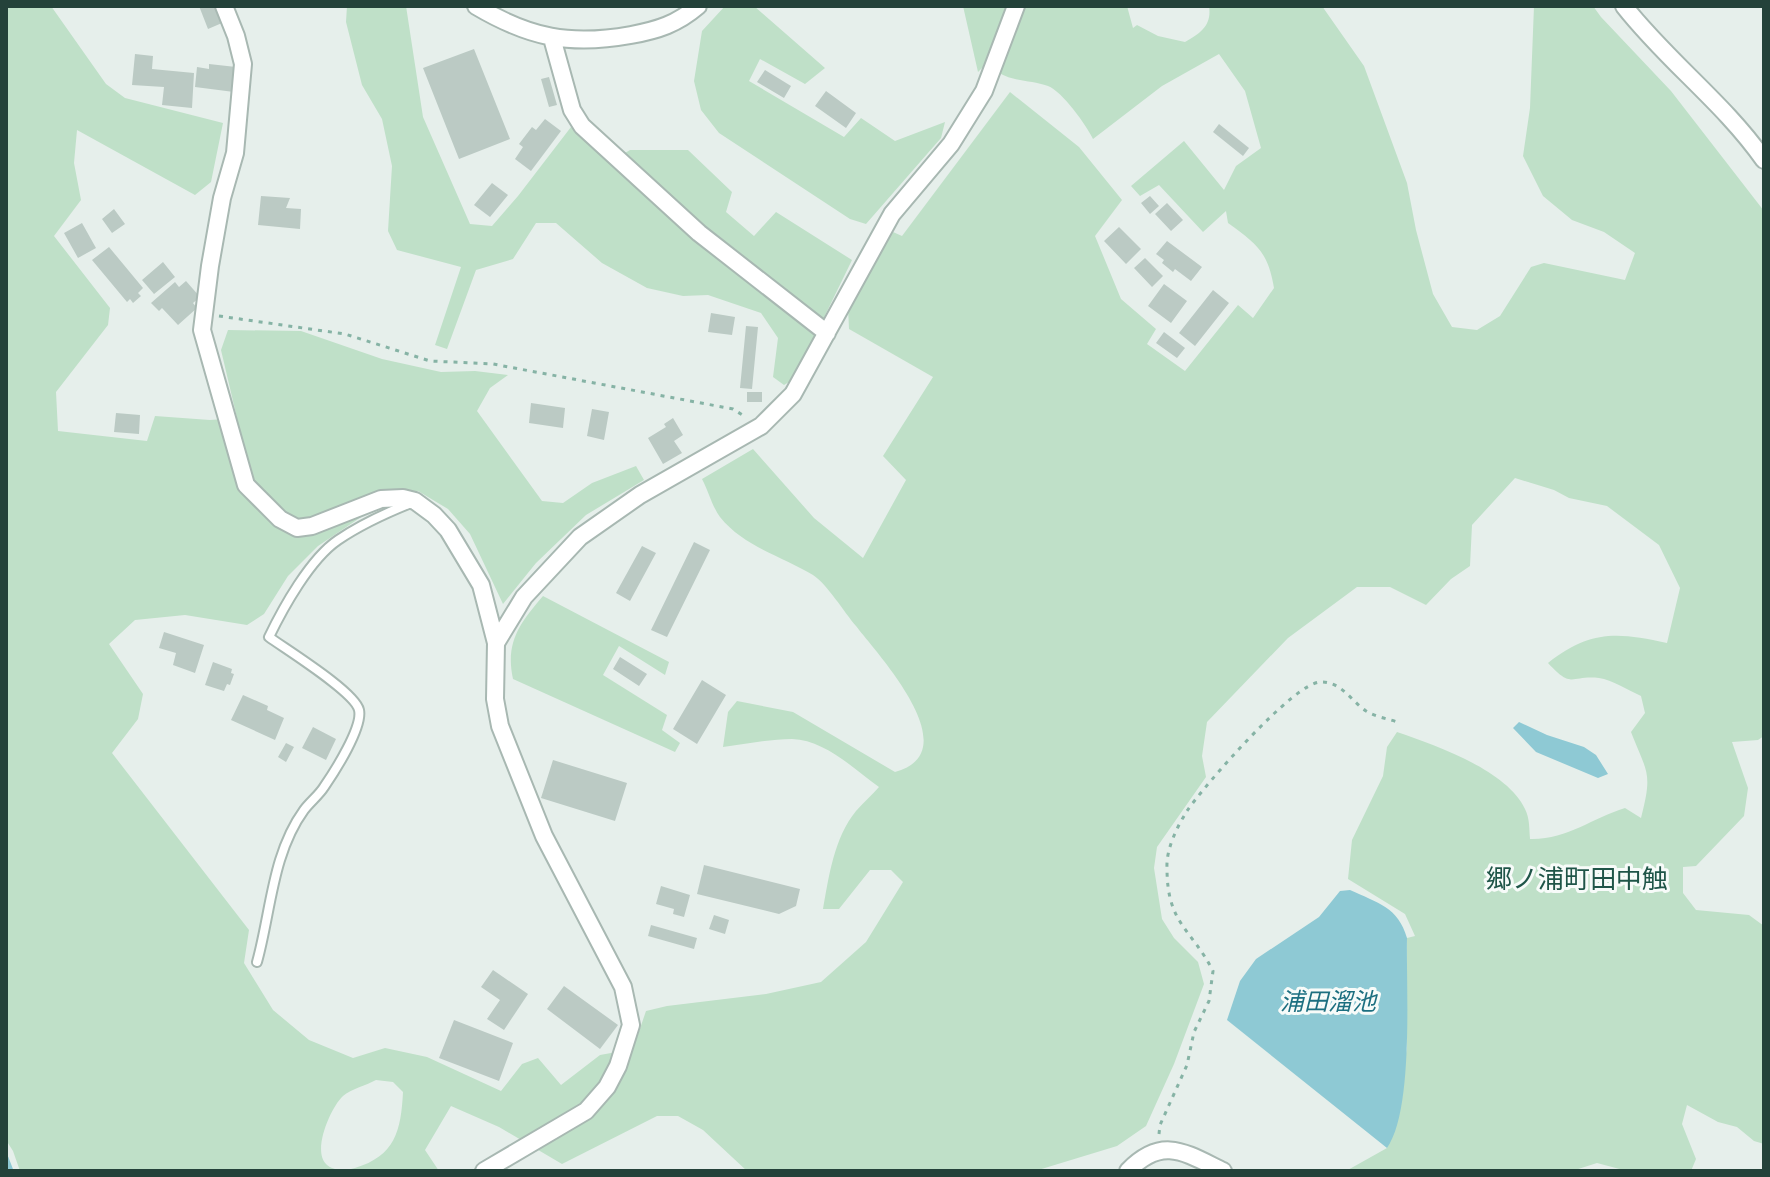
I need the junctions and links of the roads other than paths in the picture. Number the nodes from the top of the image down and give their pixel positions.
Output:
1 (224, 6) edge
2 (476, 6) edge
3 (698, 6) edge
4 (1016, 6) edge
5 (1624, 6) edge
6 (552, 38) junction
7 (1764, 160) edge
8 (827, 333) junction
9 (415, 501) junction
10 (496, 643) junction
11 (257, 962) dead end
12 (484, 1171) edge
13 (1128, 1171) edge
14 (1223, 1171) edge

1 - 9 street
2 - 6 street
3 - 6 street
4 - 8 street
5 - 7 street
6 - 8 street
8 - 10 street
9 - 10 street
9 - 11 lane
10 - 12 street
13 - 14 street

